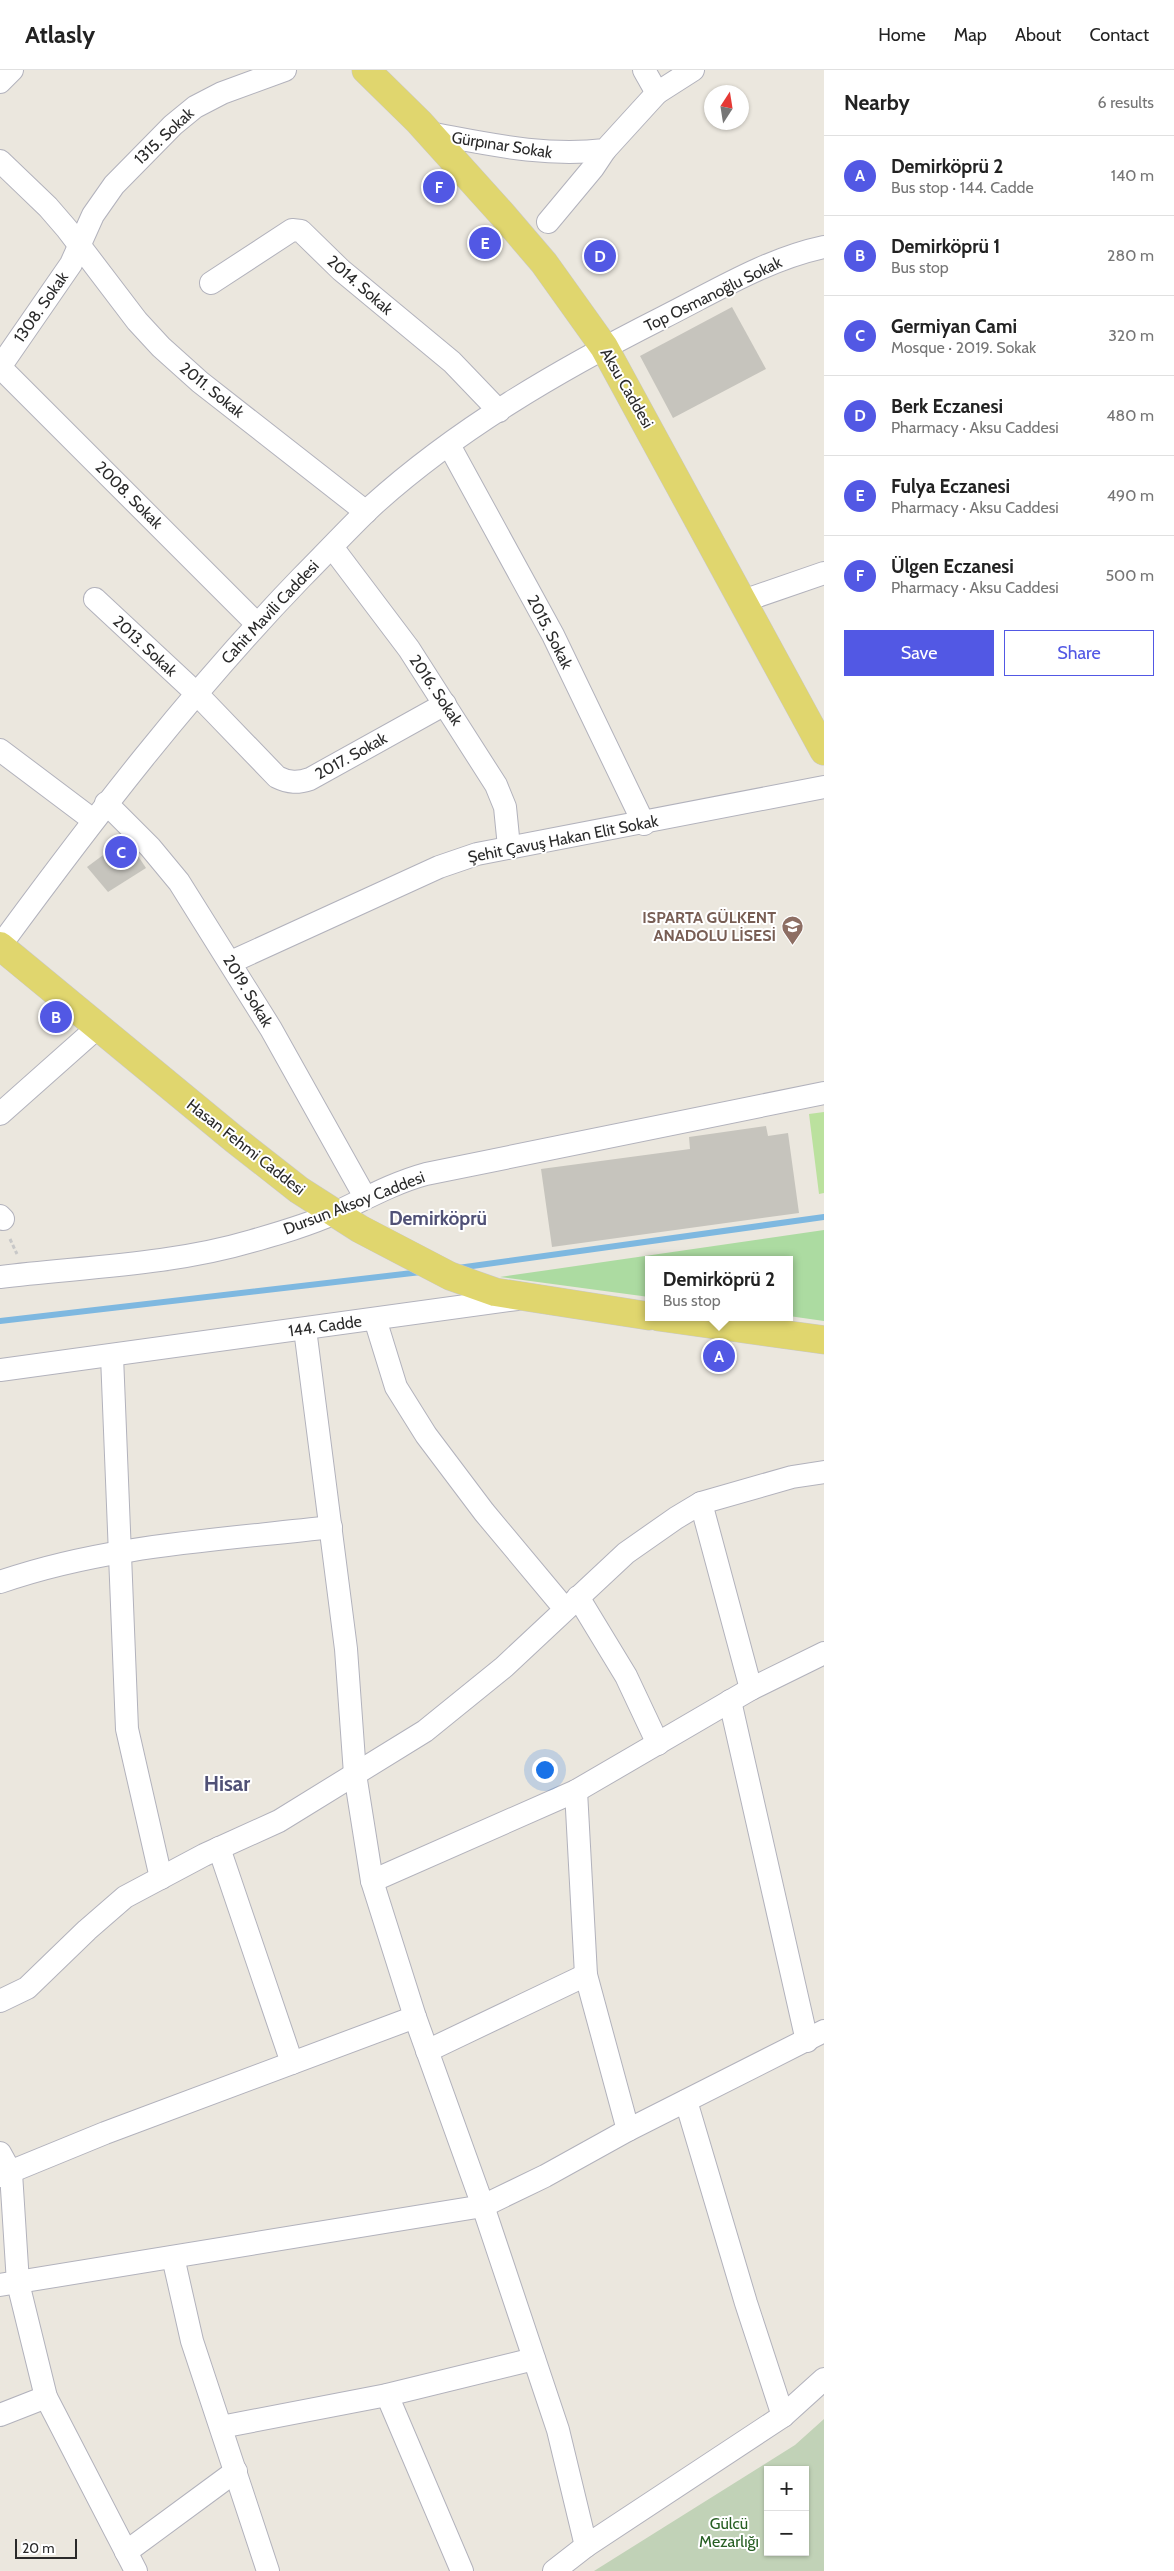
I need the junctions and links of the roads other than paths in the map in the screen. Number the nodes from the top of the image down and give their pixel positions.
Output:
1 (12, 70) edge
2 (285, 70) edge
3 (366, 70) edge
4 (644, 70) edge
5 (693, 70) edge
6 (0, 82) edge
7 (657, 93) junction
8 (429, 133) junction
9 (605, 150) junction
10 (0, 161) edge
11 (548, 222) dead end
12 (79, 245) junction
13 (824, 247) edge
14 (211, 284) dead end
15 (604, 347) junction
16 (3, 357) edge
17 (499, 411) junction
18 (449, 445) junction
19 (366, 512) junction
20 (332, 546) junction
21 (824, 573) edge
22 (95, 599) dead end
23 (743, 601) junction
24 (257, 624) junction
25 (196, 693) junction
26 (445, 704) junction
27 (0, 750) edge
28 (824, 751) edge
29 (824, 787) edge
30 (99, 812) junction
31 (644, 824) junction
32 (509, 847) junction
33 (0, 946) edge
34 (231, 962) junction
35 (98, 1027) junction
36 (824, 1093) edge
37 (0, 1114) edge
38 (365, 1198) junction
39 (334, 1213) junction
40 (0, 1277) edge
41 (522, 1298) junction
42 (645, 1315) edge
43 (375, 1319) junction
44 (689, 1321) edge
45 (305, 1329) junction
46 (824, 1340) edge
47 (112, 1356) junction
48 (0, 1370) edge
49 (824, 1472) edge
50 (701, 1503) junction
51 (331, 1527) junction
52 (120, 1552) junction
53 (0, 1582) edge
54 (571, 1603) junction
55 (824, 1653) edge
56 (751, 1689) junction
57 (730, 1701) junction
58 (658, 1744) junction
59 (355, 1774) junction
60 (576, 1791) junction
61 (219, 1848) junction
62 (161, 1878) junction
63 (372, 1881) junction
64 (586, 1975) junction
65 (0, 2000) edge
66 (415, 2017) junction
67 (815, 2036) edge
68 (427, 2051) junction
69 (292, 2063) junction
70 (686, 2101) junction
71 (628, 2130) junction
72 (0, 2153) edge
73 (5, 2175) edge
74 (483, 2206) junction
75 (173, 2257) junction
76 (9, 2284) edge
77 (534, 2359) junction
78 (824, 2379) edge
79 (387, 2395) junction
80 (46, 2397) junction
81 (0, 2415) edge
82 (783, 2416) junction
83 (221, 2427) junction
84 (236, 2471) junction
85 (586, 2546) junction
86 (131, 2562) edge
87 (268, 2571) edge
88 (462, 2571) edge
89 (554, 2571) edge

1 - 6 street
2 - 12 street, 1315. Sokak
3 - 8 main road, Aksu Caddesi
4 - 7 street
5 - 7 street
7 - 9 street
8 - 9 street, Gürpınar Sokak
8 - 15 main road, Aksu Caddesi
9 - 11 street
10 - 12 street, 2011. Sokak
12 - 16 street, 1308. Sokak
12 - 19 street, 2011. Sokak
13 - 15 street, Top Osmanoğlu Sokak
14 - 17 street, 2014. Sokak
15 - 17 street, Cahit Mavili Caddesi
15 - 23 main road, Aksu Caddesi
16 - 24 street, 2008. Sokak
17 - 18 street, Cahit Mavili Caddesi
18 - 19 street, Cahit Mavili Caddesi
18 - 31 street, 2015. Sokak
19 - 20 street, Cahit Mavili Caddesi
20 - 24 street, Cahit Mavili Caddesi
20 - 26 street, 2016. Sokak
21 - 23 street
22 - 25 street, 2013. Sokak
23 - 28 main road, Aksu Caddesi
24 - 25 street, Cahit Mavili Caddesi
25 - 26 street, 2017. Sokak
25 - 30 street, Cahit Mavili Caddesi
26 - 32 street, 2016. Sokak
27 - 30 street, 2019. Sokak
29 - 31 street, Şehit Çavuş Hakan Elit Sokak
30 - 33 street, Cahit Mavili Caddesi
30 - 34 street, 2019. Sokak
31 - 32 street, Şehit Çavuş Hakan Elit Sokak
32 - 34 street, Şehit Çavuş Hakan Elit Sokak
33 - 35 main road, Hasan Fehmi Caddesi
34 - 38 street, 2019. Sokak
35 - 37 street
35 - 39 main road, Hasan Fehmi Caddesi
36 - 38 street, Dursun Aksoy Caddesi
38 - 39 street, Dursun Aksoy Caddesi
39 - 40 street, Dursun Aksoy Caddesi
39 - 41 main road, Hasan Fehmi Caddesi
41 - 42 main road, 144. Cadde
41 - 43 street, 144. Cadde
43 - 45 street, 144. Cadde
43 - 54 street
44 - 46 main road
45 - 47 street, 144. Cadde
45 - 51 street
47 - 48 street, 144. Cadde
47 - 52 street
49 - 50 street
50 - 54 street
50 - 56 street
51 - 52 street
51 - 59 street
52 - 53 street
52 - 62 street
54 - 58 street
54 - 59 street
55 - 56 street
56 - 57 street
57 - 58 street
57 - 67 street
58 - 60 street
59 - 61 street
59 - 63 street
60 - 63 street
60 - 64 street
61 - 62 street
61 - 69 street
62 - 65 street
63 - 66 street
64 - 68 street
64 - 71 street
66 - 68 street
66 - 69 street
67 - 70 street
68 - 74 street
69 - 73 street
70 - 71 street
70 - 82 street
71 - 74 street
72 - 73 street
73 - 76 street
74 - 75 street
74 - 77 street
75 - 76 street
75 - 83 street
76 - 80 street
77 - 79 street
77 - 85 street
78 - 82 street
79 - 83 street
79 - 88 street
80 - 81 street
80 - 86 street
82 - 85 street
83 - 84 street
84 - 86 street
84 - 87 street
85 - 89 street

